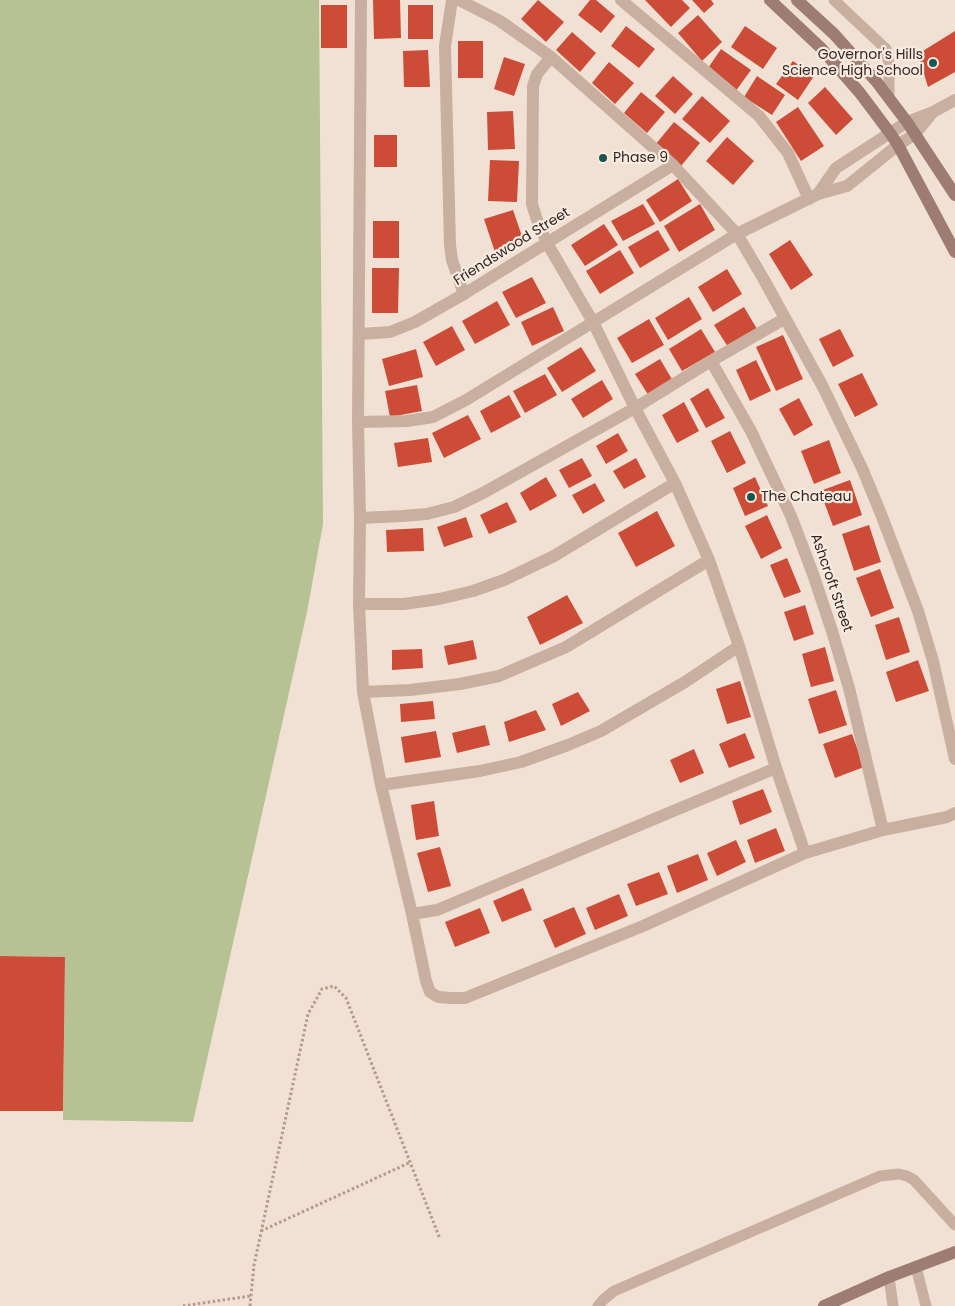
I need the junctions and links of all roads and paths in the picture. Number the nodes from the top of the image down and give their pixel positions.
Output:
1 (361, 0) edge
2 (452, 0) edge
3 (459, 0) edge
4 (621, 0) edge
5 (770, 0) edge
6 (797, 0) edge
7 (834, 0) edge
8 (550, 57) junction
9 (889, 98) junction
10 (955, 100) edge
11 (933, 112) junction
12 (907, 122) junction
13 (890, 133) junction
14 (915, 134) junction
15 (898, 145) junction
16 (673, 165) junction
17 (955, 195) edge
18 (813, 197) junction
19 (737, 234) junction
20 (546, 243) junction
21 (954, 248) edge
22 (464, 294) junction
23 (784, 319) junction
24 (593, 322) junction
25 (360, 334) junction
26 (711, 362) junction
27 (635, 408) junction
28 (358, 422) junction
29 (675, 482) junction
30 (360, 518) junction
31 (709, 560) junction
32 (359, 604) junction
33 (739, 646) junction
34 (363, 692) junction
35 (955, 760) edge
36 (776, 768) junction
37 (381, 785) junction
38 (955, 813) edge
39 (883, 830) junction
40 (805, 853) junction
41 (412, 914) junction
42 (410, 1162) junction
43 (955, 1225) edge
44 (262, 1231) junction
45 (440, 1239) dead end
46 (955, 1252) edge
47 (916, 1267) junction
48 (889, 1277) junction
49 (250, 1296) junction
50 (183, 1306) edge
51 (250, 1306) edge
52 (598, 1306) edge
53 (824, 1306) edge
54 (893, 1306) edge
55 (926, 1306) edge

1 - 25 street
2 - 22 street
3 - 8 street
4 - 18 street
5 - 13 street
6 - 9 street
7 - 9 lane
8 - 16 street
8 - 20 street
9 - 12 street
10 - 11 street
11 - 12 street
11 - 14 street
12 - 13 street
12 - 14 street
13 - 15 street
13 - 18 street
14 - 15 street
14 - 17 street
15 - 18 street
15 - 21 street
16 - 19 street
16 - 20 street, Friendswood Street
18 - 19 street
19 - 23 street
19 - 24 street
20 - 22 street, Friendswood Street
20 - 24 street
22 - 25 street, Friendswood Street
23 - 26 street
23 - 35 street
24 - 27 street
24 - 28 street
25 - 28 street
26 - 27 street
26 - 39 street, Ashcroft Street
27 - 29 street
27 - 30 street
28 - 30 street
29 - 31 street
29 - 32 street
30 - 32 street
31 - 33 street
31 - 34 street
32 - 34 street
33 - 36 street
33 - 37 street
34 - 37 street
36 - 40 street
36 - 41 street
37 - 41 street
38 - 39 street
39 - 40 street
40 - 41 street
42 - 44 path
42 - 44 path
42 - 45 path
43 - 52 lane
44 - 49 path
46 - 47 street
47 - 48 street
47 - 55 lane
48 - 53 street
48 - 54 lane
49 - 50 path
49 - 51 path

